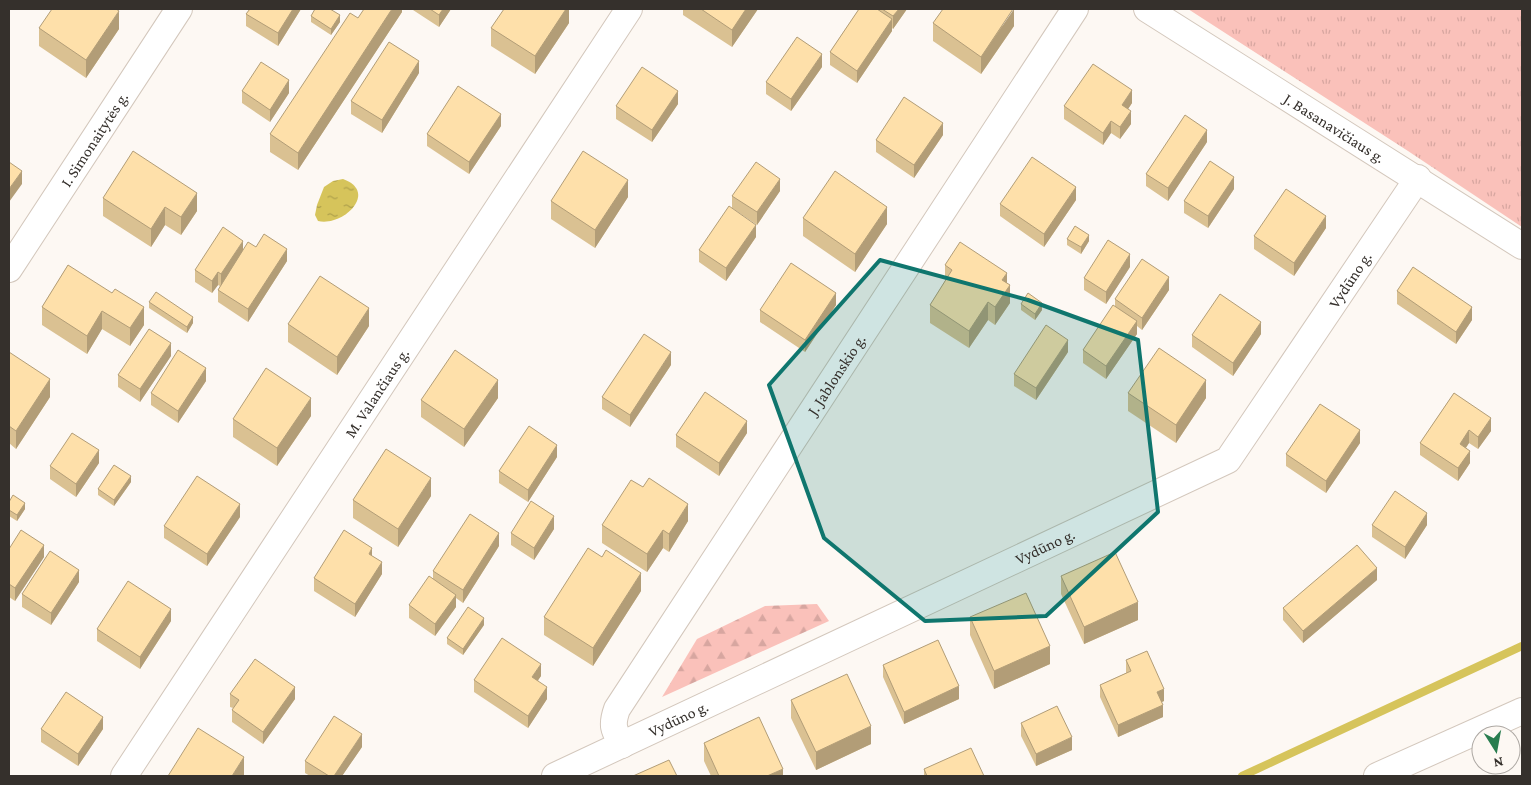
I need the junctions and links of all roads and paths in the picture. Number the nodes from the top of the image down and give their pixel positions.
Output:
1 (179, 9) edge
2 (629, 9) edge
3 (1075, 9) edge
4 (1147, 9) edge
5 (1418, 178) junction
6 (1522, 246) edge
7 (9, 269) edge
8 (1522, 711) edge
9 (622, 745) junction
10 (124, 776) edge
11 (555, 776) edge
12 (1378, 776) edge

1 - 7 street, I. Simonaitytės g.
2 - 10 street, M. Valančiaus g.
3 - 9 street, J. Jablonskio g.
4 - 5 street, J. Basanavičiaus g.
5 - 6 street, J. Basanavičiaus g.
5 - 9 street, Vydūno g.
8 - 12 street
9 - 11 street, Vydūno g.

